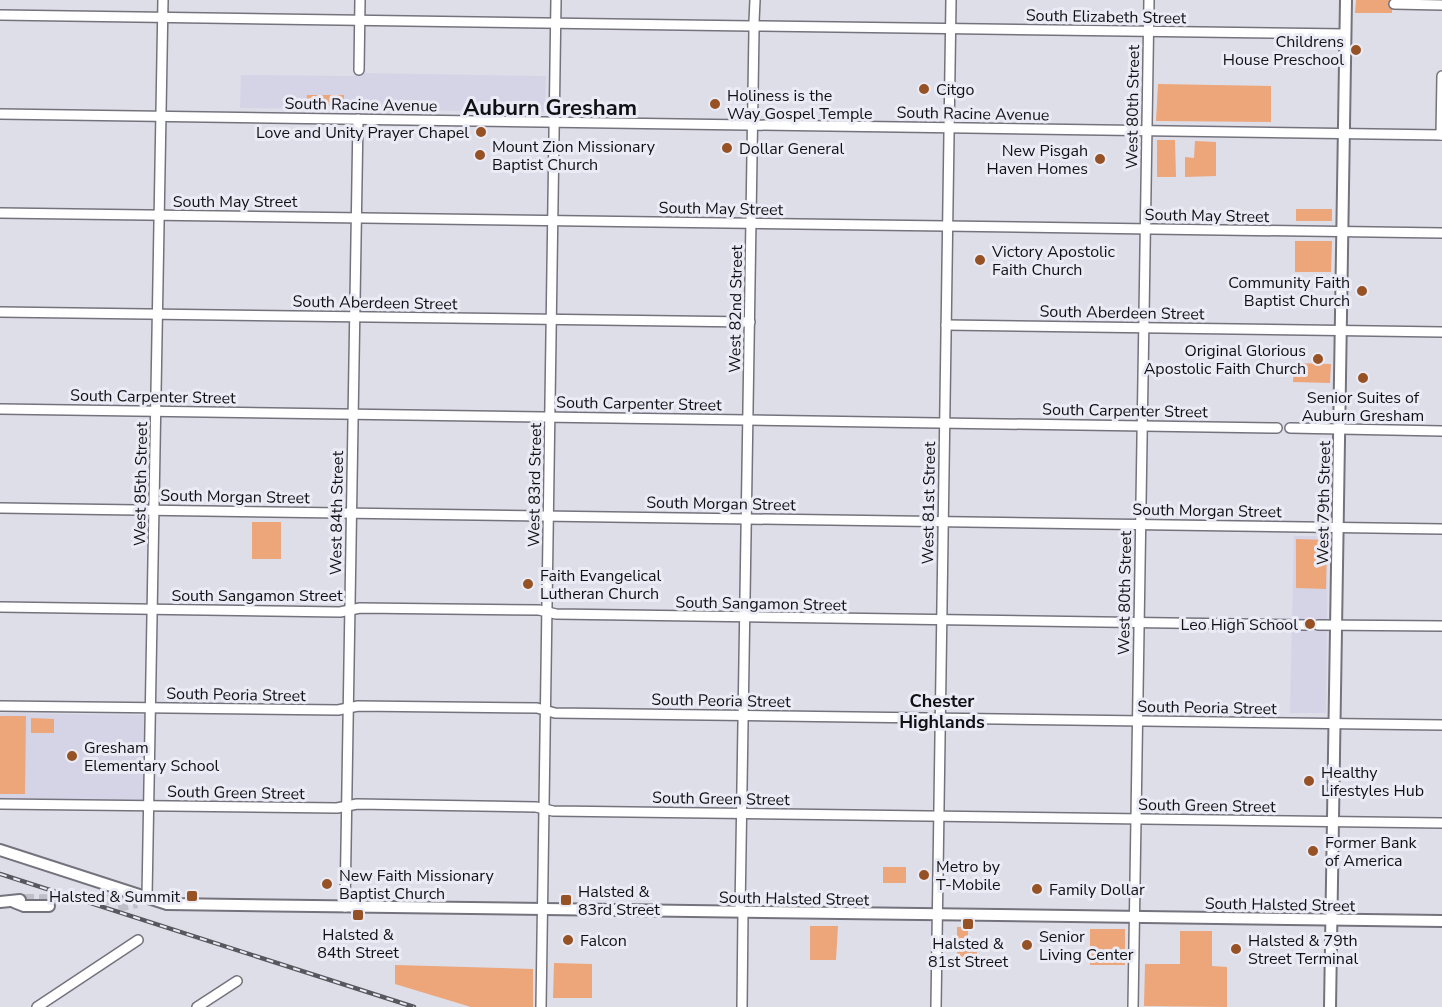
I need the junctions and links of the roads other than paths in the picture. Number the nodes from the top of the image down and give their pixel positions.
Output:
1 (163, 0) edge
2 (360, 0) edge
3 (556, 0) edge
4 (755, 0) edge
5 (951, 0) edge
6 (1149, 0) edge
7 (1346, 0) edge
8 (1394, 4) dead end
9 (1442, 5) edge
10 (0, 15) edge
11 (163, 17) junction
12 (360, 20) junction
13 (556, 23) junction
14 (754, 26) junction
15 (951, 28) junction
16 (1148, 31) junction
17 (1345, 34) junction
18 (359, 70) dead end
19 (1442, 76) edge
20 (0, 114) edge
21 (161, 117) junction
22 (358, 119) junction
23 (554, 122) junction
24 (753, 125) junction
25 (949, 128) junction
26 (1146, 130) junction
27 (1343, 133) junction
28 (1441, 135) edge
29 (0, 213) edge
30 (160, 216) junction
31 (356, 217) junction
32 (553, 220) junction
33 (751, 223) junction
34 (948, 227) junction
35 (1145, 229) junction
36 (1342, 231) junction
37 (1442, 233) edge
38 (0, 312) edge
39 (158, 314) junction
40 (355, 316) junction
41 (551, 319) junction
42 (750, 322) junction
43 (946, 325) junction
44 (1143, 327) junction
45 (1340, 330) junction
46 (1442, 332) edge
47 (0, 409) edge
48 (156, 411) junction
49 (353, 414) junction
50 (550, 417) junction
51 (748, 419) junction
52 (945, 422) junction
53 (1142, 425) junction
54 (1277, 428) dead end
55 (1290, 428) dead end
56 (1339, 429) junction
57 (1442, 430) edge
58 (0, 508) edge
59 (154, 510) junction
60 (351, 513) junction
61 (548, 515) junction
62 (747, 518) junction
63 (943, 521) junction
64 (1140, 524) junction
65 (1337, 527) junction
66 (1442, 529) edge
67 (0, 607) edge
68 (152, 609) junction
69 (350, 610) junction
70 (547, 612) junction
71 (745, 618) junction
72 (942, 620) junction
73 (1139, 622) junction
74 (1306, 625) dead end
75 (1318, 625) dead end
76 (1336, 625) junction
77 (1442, 626) edge
78 (0, 706) edge
79 (150, 708) junction
80 (348, 708) junction
81 (545, 710) junction
82 (743, 716) junction
83 (940, 718) junction
84 (1137, 721) junction
85 (1334, 723) junction
86 (1442, 725) edge
87 (0, 804) edge
88 (149, 806) junction
89 (347, 806) junction
90 (544, 809) junction
91 (742, 814) junction
92 (939, 816) junction
93 (1136, 819) junction
94 (1333, 821) junction
95 (1442, 823) edge
96 (0, 850) edge
97 (147, 897) junction
98 (0, 902) edge
99 (132, 902) tunnel mouth
100 (49, 906) dead end
101 (345, 907) junction
102 (542, 910) junction
103 (742, 912) junction
104 (937, 915) junction
105 (1134, 917) junction
106 (1331, 920) junction
107 (1442, 921) edge
108 (138, 940) dead end
109 (237, 981) dead end
110 (37, 1007) edge
111 (197, 1007) edge
112 (541, 1007) edge
113 (742, 1007) edge
114 (936, 1007) edge
115 (1133, 1007) edge
116 (1330, 1007) edge

1 - 11 street, West 85th Street
2 - 12 street
3 - 13 street, West 83rd Street
4 - 14 street, West 82nd Street
5 - 15 street, West 81st Street
6 - 16 street, West 80th Street
7 - 17 main road, West 79th Street
8 - 9 street
10 - 11 street, South Elizabeth Street
11 - 12 street, South Elizabeth Street
11 - 21 street, West 85th Street
12 - 13 street, South Elizabeth Street
12 - 18 street
13 - 14 street, South Elizabeth Street
13 - 23 street, West 83rd Street
14 - 15 street, South Elizabeth Street
14 - 24 street, West 82nd Street
15 - 16 street, South Elizabeth Street
15 - 25 street, West 81st Street
16 - 17 street, South Elizabeth Street
16 - 26 street, West 80th Street
17 - 27 main road, West 79th Street
19 - 28 street
20 - 21 street, South Racine Avenue
21 - 22 street, South Racine Avenue
21 - 30 street, West 85th Street
22 - 23 street, South Racine Avenue
22 - 31 street, West 84th Street
23 - 24 street, South Racine Avenue
23 - 32 street, West 83rd Street
24 - 25 street, South Racine Avenue
24 - 33 street, West 82nd Street
25 - 26 street, South Racine Avenue
25 - 34 street, West 81st Street
26 - 27 street, South Racine Avenue
26 - 35 street, West 80th Street
27 - 28 street, South Racine Avenue
27 - 36 main road, West 79th Street
29 - 30 street, South May Street
30 - 31 street, South May Street
30 - 39 street, West 85th Street
31 - 32 street, South May Street
31 - 40 street, West 84th Street
32 - 33 street, South May Street
32 - 41 street, West 83rd Street
33 - 34 street, South May Street
33 - 42 street, West 82nd Street
34 - 35 street, South May Street
34 - 43 street, West 81st Street
35 - 36 street, South May Street
35 - 44 street, West 80th Street
36 - 37 street, South May Street
36 - 45 main road, West 79th Street
38 - 39 street, South Aberdeen Street
39 - 40 street, South Aberdeen Street
39 - 48 street, West 85th Street
40 - 41 street, South Aberdeen Street
40 - 49 street, West 84th Street
41 - 42 street, South Aberdeen Street
41 - 50 street, West 83rd Street
42 - 51 street, West 82nd Street
43 - 44 street, South Aberdeen Street
43 - 52 street, West 81st Street
44 - 45 street, South Aberdeen Street
44 - 53 street, West 80th Street
45 - 46 street, South Aberdeen Street
45 - 56 main road, West 79th Street
47 - 48 street, South Carpenter Street
48 - 49 street, South Carpenter Street
48 - 59 street, West 85th Street
49 - 50 street, South Carpenter Street
49 - 60 street, West 84th Street
50 - 51 street, South Carpenter Street
50 - 61 street, West 83rd Street
51 - 52 street, South Carpenter Street
51 - 62 street, West 82nd Street
52 - 53 street, South Carpenter Street
52 - 63 street, West 81st Street
53 - 54 street, South Carpenter Street
53 - 64 street, West 80th Street
55 - 56 street
56 - 57 street
56 - 65 main road, West 79th Street
58 - 59 street, South Morgan Street
59 - 60 street, South Morgan Street
59 - 68 street, West 85th Street
60 - 61 street, South Morgan Street
60 - 69 street, West 84th Street
61 - 62 street, South Morgan Street
61 - 70 street, West 83rd Street
62 - 63 street, South Morgan Street
62 - 71 street, West 82nd Street
63 - 64 street, South Morgan Street
63 - 72 street, West 81st Street
64 - 65 street, South Morgan Street
64 - 73 street, West 80th Street
65 - 66 street, South Morgan Street
65 - 76 main road, West 79th Street
67 - 68 street, South Sangamon Street
68 - 69 street, South Sangamon Street
68 - 79 street, West 85th Street
69 - 70 street, South Sangamon Street
69 - 80 street, West 84th Street
70 - 71 street, South Sangamon Street
70 - 81 street, West 83rd Street
71 - 72 street, South Sangamon Street
71 - 82 street, West 82nd Street
72 - 73 street, South Sangamon Street
72 - 83 street, West 81st Street
73 - 74 street, South Sangamon Street
73 - 84 street, West 80th Street
75 - 76 street
76 - 77 street
76 - 85 main road, West 79th Street
78 - 79 street, South Peoria Street
79 - 80 street, South Peoria Street
79 - 88 street, West 85th Street
80 - 81 street, South Peoria Street
80 - 89 street, West 84th Street
81 - 82 street, South Peoria Street
81 - 90 street, West 83rd Street
82 - 83 street, South Peoria Street
82 - 91 street, West 82nd Street
83 - 84 street, South Peoria Street
83 - 92 street, West 81st Street
84 - 85 street, South Peoria Street
84 - 93 street, West 80th Street
85 - 86 street, South Peoria Street
85 - 94 main road, West 79th Street
87 - 88 street, South Green Street
88 - 89 street, South Green Street
88 - 97 street, West 85th Street
89 - 90 street, South Green Street
89 - 101 street, West 84th Street
90 - 91 street, South Green Street
90 - 102 street, West 83rd Street
91 - 92 street, South Green Street
91 - 103 street, West 82nd Street
92 - 93 street, South Green Street
92 - 104 street, West 81st Street
93 - 94 street, South Green Street
93 - 105 street, West 80th Street
94 - 95 street, South Green Street
94 - 106 main road, West 79th Street
96 - 97 main road, South Halsted Street
97 - 99 main road
97 - 101 main road, South Halsted Street
98 - 100 main road
101 - 102 main road, South Halsted Street
102 - 103 main road, South Halsted Street
102 - 112 street, West 83rd Street
103 - 104 main road, South Halsted Street
103 - 113 street, West 82nd Street
104 - 105 main road, South Halsted Street
104 - 114 street, West 81st Street
105 - 106 main road, South Halsted Street
105 - 115 street, West 80th Street
106 - 107 main road, South Halsted Street
106 - 116 main road, West 79th Street
108 - 110 street
109 - 111 street

